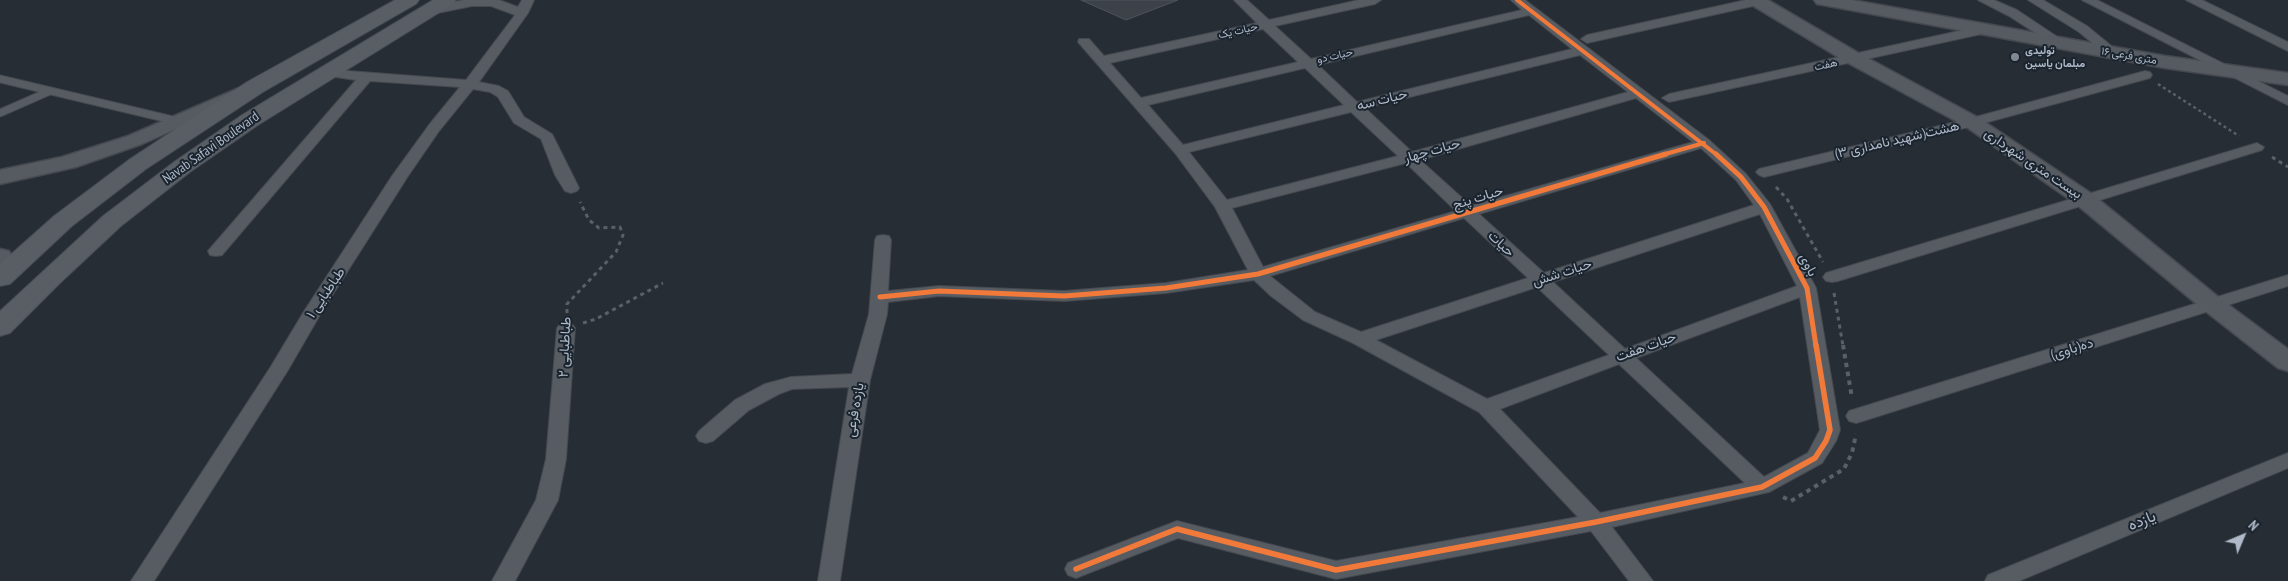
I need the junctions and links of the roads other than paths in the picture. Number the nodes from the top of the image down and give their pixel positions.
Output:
1 (446, 0) edge
2 (1240, 0) edge
3 (1375, 0) edge
4 (1517, 0) edge
5 (1758, 0) edge
6 (1823, 0) edge
7 (1984, 0) edge
8 (2034, 0) edge
9 (2088, 0) edge
10 (2192, 0) edge
11 (417, 6) edge
12 (525, 7) edge
13 (1532, 11) junction
14 (1266, 24) junction
15 (1982, 30) junction
16 (1084, 42) dead end
17 (1585, 44) junction
18 (2062, 44) junction
19 (2288, 47) edge
20 (2113, 53) junction
21 (1855, 59) junction
22 (1101, 61) junction
23 (1307, 63) junction
24 (2231, 71) junction
25 (327, 72) junction
26 (2145, 75) road end
27 (366, 77) junction
28 (0, 79) edge
29 (2288, 79) edge
30 (470, 84) junction
31 (255, 87) junction
32 (50, 91) junction
33 (1639, 93) junction
34 (1669, 98) dead end
35 (2288, 100) edge
36 (1138, 103) junction
37 (1354, 107) junction
38 (0, 113) edge
39 (177, 121) junction
40 (1972, 122) junction
41 (1704, 142) junction
42 (2257, 148) road end
43 (1180, 150) junction
44 (1409, 158) junction
45 (1764, 172) road end
46 (0, 177) edge
47 (571, 188) road end
48 (2084, 199) junction
49 (1223, 206) junction
50 (1764, 207) junction
51 (1467, 213) junction
52 (883, 240) dead end
53 (216, 251) dead end
54 (2, 269) edge
55 (1258, 274) junction
56 (1832, 277) road end
57 (1540, 280) junction
58 (2288, 280) edge
59 (1807, 288) junction
60 (880, 296) junction
61 (2213, 305) junction
62 (0, 327) edge
63 (566, 328) road end
64 (1360, 339) junction
65 (1622, 356) junction
66 (2288, 362) edge
67 (860, 380) junction
68 (1486, 407) junction
69 (1856, 416) road end
70 (706, 436) dead end
71 (2288, 460) edge
72 (1762, 487) junction
73 (1596, 522) junction
74 (1076, 569) dead end
75 (142, 581) edge
76 (503, 581) edge
77 (829, 581) edge
78 (1642, 581) edge
79 (1996, 581) edge

1 - 11 main road, Navab Safavi Boulevard
2 - 14 street, حیات
3 - 14 street, حیات یک
4 - 13 street, باوی
5 - 17 street, حیات سه
5 - 21 street, بیست متری شهرداری
6 - 15 street, ۱۶ متری فرعی
7 - 18 street
8 - 20 street
9 - 24 street
10 - 19 street
11 - 12 street
11 - 25 main road, Navab Safavi Boulevard
11 - 31 main road, Navab Safavi Boulevard
12 - 30 street, طباطبایی ۱
13 - 17 street, باوی
13 - 23 street, حیات دو
14 - 22 street, حیات یک
14 - 23 street, حیات
15 - 18 street, ۱۶ متری فرعی
15 - 21 street, هفت
16 - 22 street
17 - 33 street, باوی
17 - 37 street, حیات سه
18 - 20 street, ۱۶ متری فرعی
20 - 24 street, ۱۶ متری فرعی
21 - 34 street, هفت
21 - 40 street, بیست متری شهرداری
22 - 36 street
23 - 36 street, حیات دو
23 - 37 street, حیات
24 - 29 street, ۱۶ متری فرعی
24 - 35 street
25 - 27 street
25 - 62 main road, Navab Safavi Boulevard
26 - 40 street, هشت(شهید نامداری ۳)
27 - 30 street
27 - 53 street
28 - 32 lane
30 - 47 street
30 - 75 street, طباطبایی ۱
31 - 39 street
31 - 54 main road, Navab Safavi Boulevard
32 - 38 lane
32 - 39 lane
33 - 41 street, باوی
33 - 44 street, حیات چهار
36 - 43 street
37 - 43 street, حیات سه
37 - 44 street, حیات
39 - 46 street
40 - 45 street, هشت(شهید نامداری ۳)
40 - 48 street, بیست متری شهرداری
41 - 50 street, باوی
41 - 51 street, حیات پنج
42 - 48 street
43 - 49 street
44 - 49 street, حیات چهار
44 - 51 street, حیات
48 - 56 street
48 - 61 street, بیست متری شهرداری
49 - 55 street
50 - 57 street, حیات شش
50 - 59 street, باوی
51 - 55 street, حیات پنج
51 - 57 street, حیات
52 - 60 street, یازده فرعی
55 - 60 street, حیات پنج
55 - 64 street
57 - 64 street, حیات شش
57 - 65 street, حیات
58 - 61 street, ده(باوی)
59 - 65 street, حیات هفت
59 - 72 street, باوی
60 - 67 street, یازده فرعی
61 - 66 street, بیست متری شهرداری
61 - 69 street, ده(باوی)
63 - 76 street, طباطبایی ۲
64 - 68 street
65 - 68 street, حیات هفت
65 - 72 street, حیات
67 - 70 street
67 - 77 street, یازده فرعی
68 - 73 street
71 - 79 street, یازده
72 - 73 street, باوی
73 - 74 street, باوی
73 - 78 street

